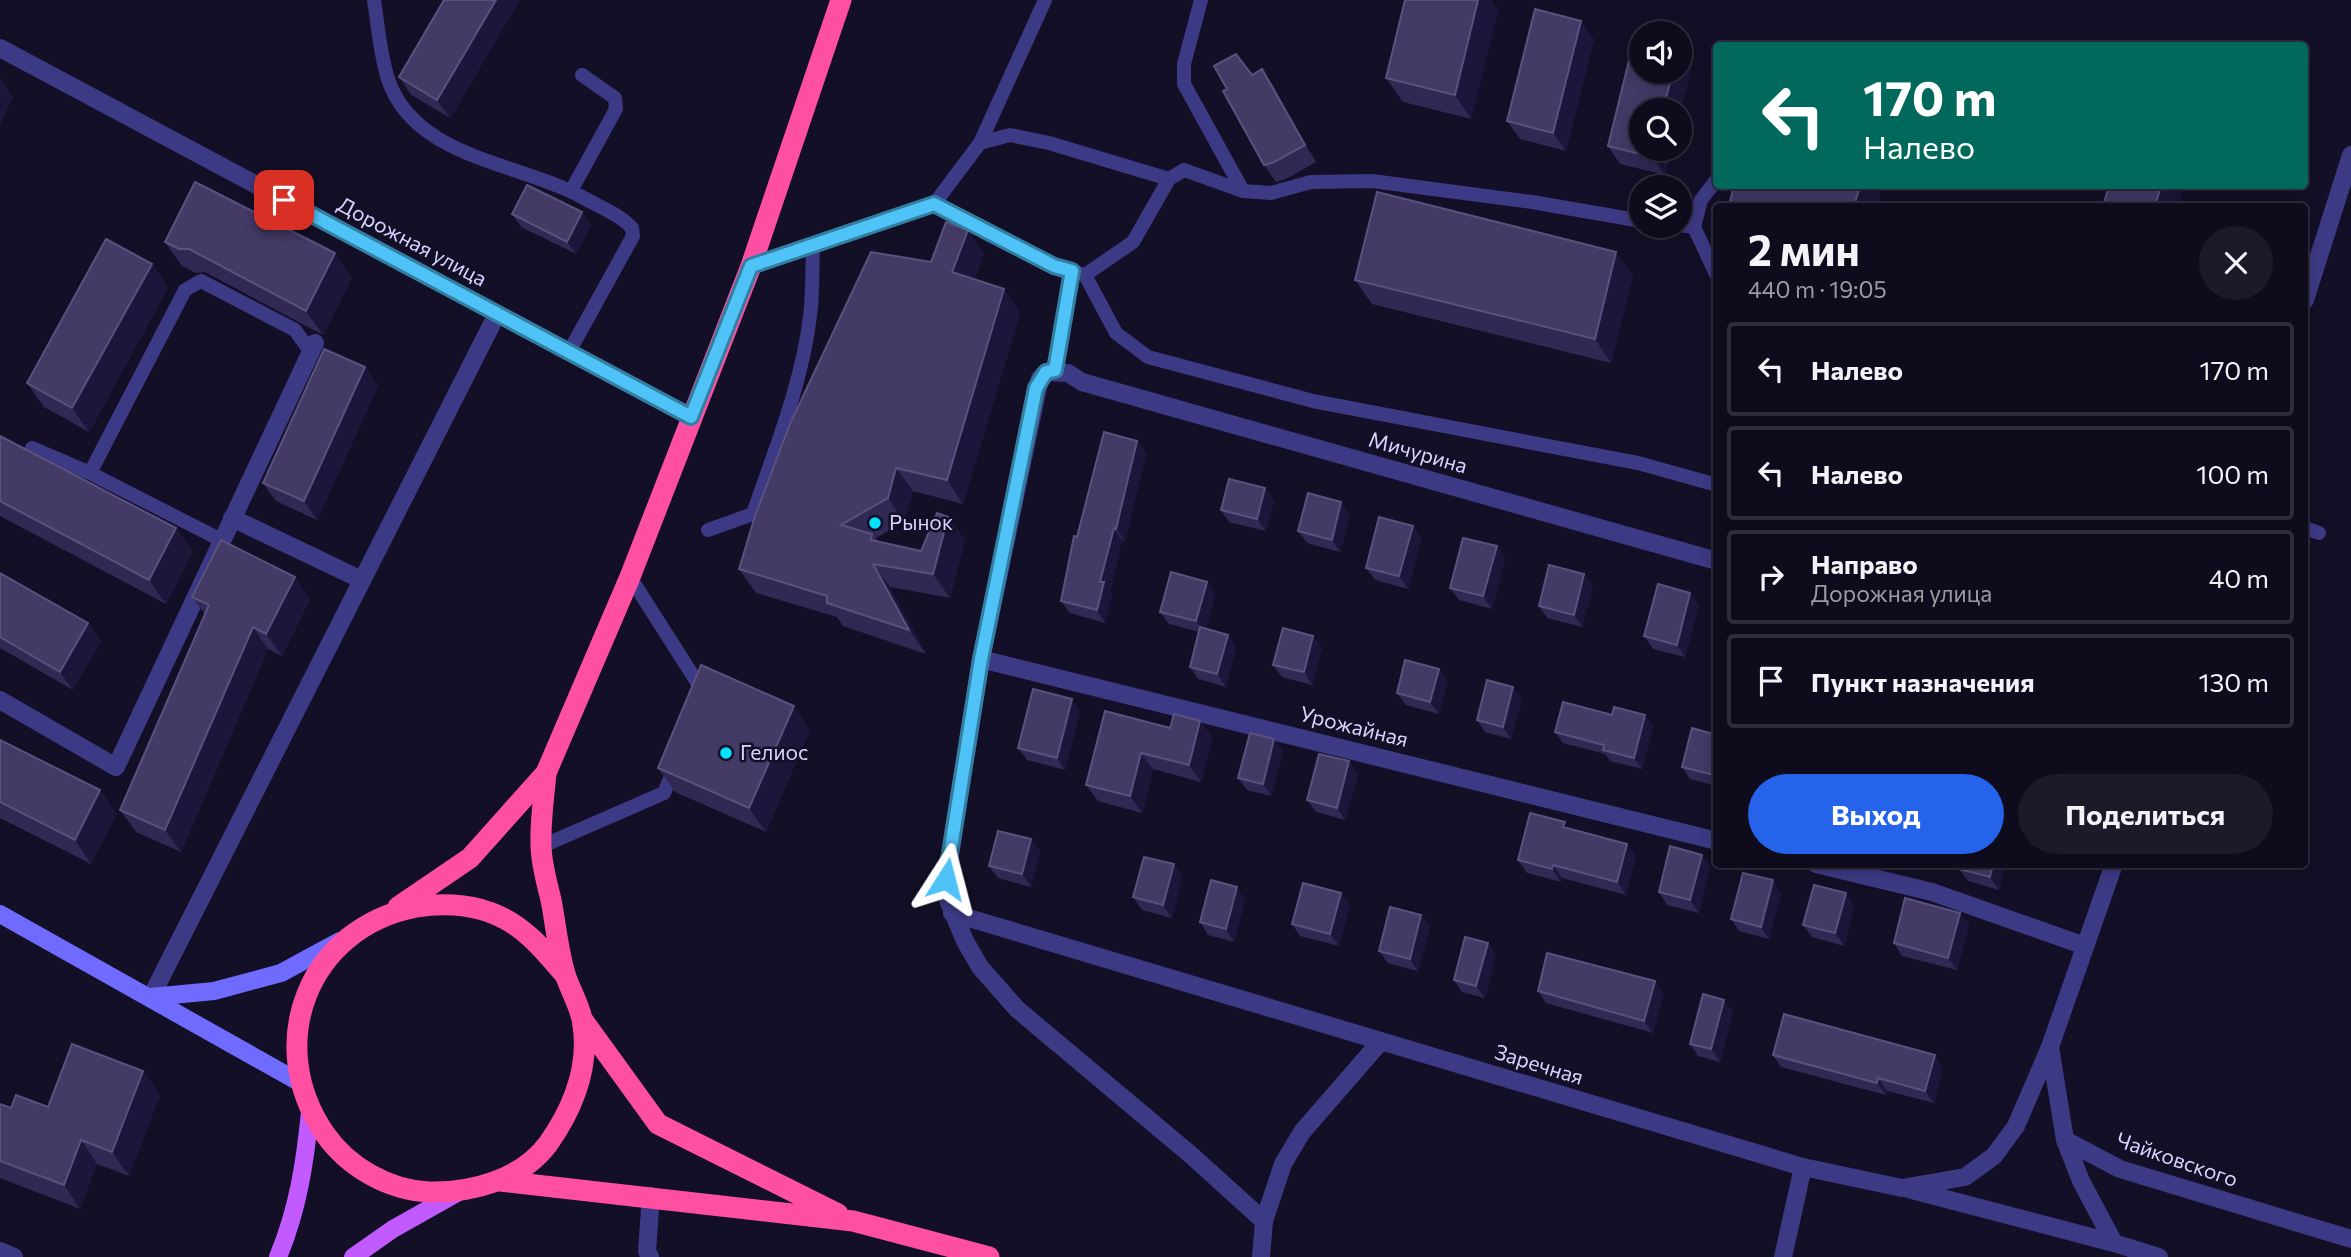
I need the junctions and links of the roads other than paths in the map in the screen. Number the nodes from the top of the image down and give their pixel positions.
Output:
1 (374, 0) edge
2 (841, 0) edge
3 (1045, 0) edge
4 (1201, 0) edge
5 (0, 48) edge
6 (582, 75) dead end
7 (980, 143) junction
8 (2351, 155) edge
9 (1169, 179) junction
10 (1713, 184) edge
11 (571, 191) junction
12 (1243, 191) junction
13 (934, 204) junction
14 (1692, 217) edge
15 (1629, 219) edge
16 (1692, 234) edge
17 (813, 245) junction
18 (751, 266) junction
19 (1713, 269) edge
20 (1079, 273) junction
21 (2308, 291) edge
22 (497, 314) junction
23 (312, 347) joint
24 (569, 352) junction
25 (1055, 370) junction
26 (691, 417) junction
27 (32, 448) dead end
28 (90, 473) junction
29 (1713, 484) edge
30 (232, 518) junction
31 (2308, 529) edge
32 (708, 530) dead end
33 (2319, 533) dead end
34 (222, 540) junction
35 (1713, 560) edge
36 (630, 577) junction
37 (362, 580) junction
38 (981, 659) junction
39 (0, 700) edge
40 (699, 705) edge
41 (679, 755) edge
42 (546, 773) junction
43 (1713, 840) edge
44 (540, 847) junction
45 (1832, 868) edge
46 (2113, 868) edge
47 (390, 912) junction
48 (952, 913) junction
49 (0, 914) edge
50 (348, 937) junction
51 (2085, 946) junction
52 (565, 975) junction
53 (151, 997) junction
54 (582, 1019) junction
55 (1381, 1041) junction
56 (2050, 1047) junction
57 (299, 1082) junction
58 (310, 1112) junction
59 (2065, 1140) junction
60 (1803, 1167) junction
61 (500, 1181) junction
62 (1902, 1188) junction
63 (457, 1193) junction
64 (651, 1196) junction
65 (853, 1221) junction
66 (1264, 1221) junction
67 (2351, 1239) edge
68 (2114, 1243) junction
69 (0, 1251) edge
70 (14, 1257) edge
71 (278, 1257) edge
72 (353, 1257) edge
73 (650, 1257) edge
74 (989, 1257) edge
75 (1261, 1257) edge
76 (1783, 1257) edge
77 (2159, 1257) edge

1 - 11 lane
2 - 18 highway
3 - 7 lane
4 - 12 lane
5 - 22 street, Дорожная улица
6 - 11 lane
7 - 9 lane
7 - 13 lane
8 - 21 street
9 - 12 lane
9 - 20 lane
10 - 14 lane
11 - 24 lane
12 - 15 lane
13 - 17 lane
13 - 20 lane
16 - 19 lane
17 - 18 lane
17 - 32 lane
18 - 26 highway
20 - 25 lane
20 - 29 lane
22 - 24 street, Дорожная улица
22 - 37 street
23 - 28 lane
23 - 30 street
24 - 26 street, Дорожная улица
25 - 35 street, Мичурина
25 - 38 street
26 - 36 highway
27 - 28 lane
28 - 34 lane
30 - 34 street
30 - 37 street
31 - 33 lane
34 - 39 street
36 - 40 lane
36 - 42 highway
37 - 53 street
38 - 43 street, Урожайная
38 - 48 street
41 - 44 lane
42 - 44 highway
42 - 47 highway
44 - 52 highway
45 - 51 street
46 - 51 street
47 - 50 highway
47 - 52 highway
48 - 55 street, Заречная
48 - 66 street
49 - 53 street
50 - 53 street
50 - 57 highway
51 - 56 street
52 - 54 highway
53 - 57 street
54 - 61 highway
54 - 65 highway
55 - 60 street, Заречная
55 - 66 street
56 - 59 street
56 - 62 street, Заречная
57 - 58 highway
58 - 63 highway
58 - 71 main road
59 - 67 street, Чайковского
59 - 68 street
60 - 62 street, Заречная
60 - 76 street
61 - 63 highway
61 - 64 highway
62 - 68 street
63 - 72 main road
64 - 65 highway
64 - 73 street
65 - 74 highway
66 - 75 street
68 - 77 street
69 - 70 street

